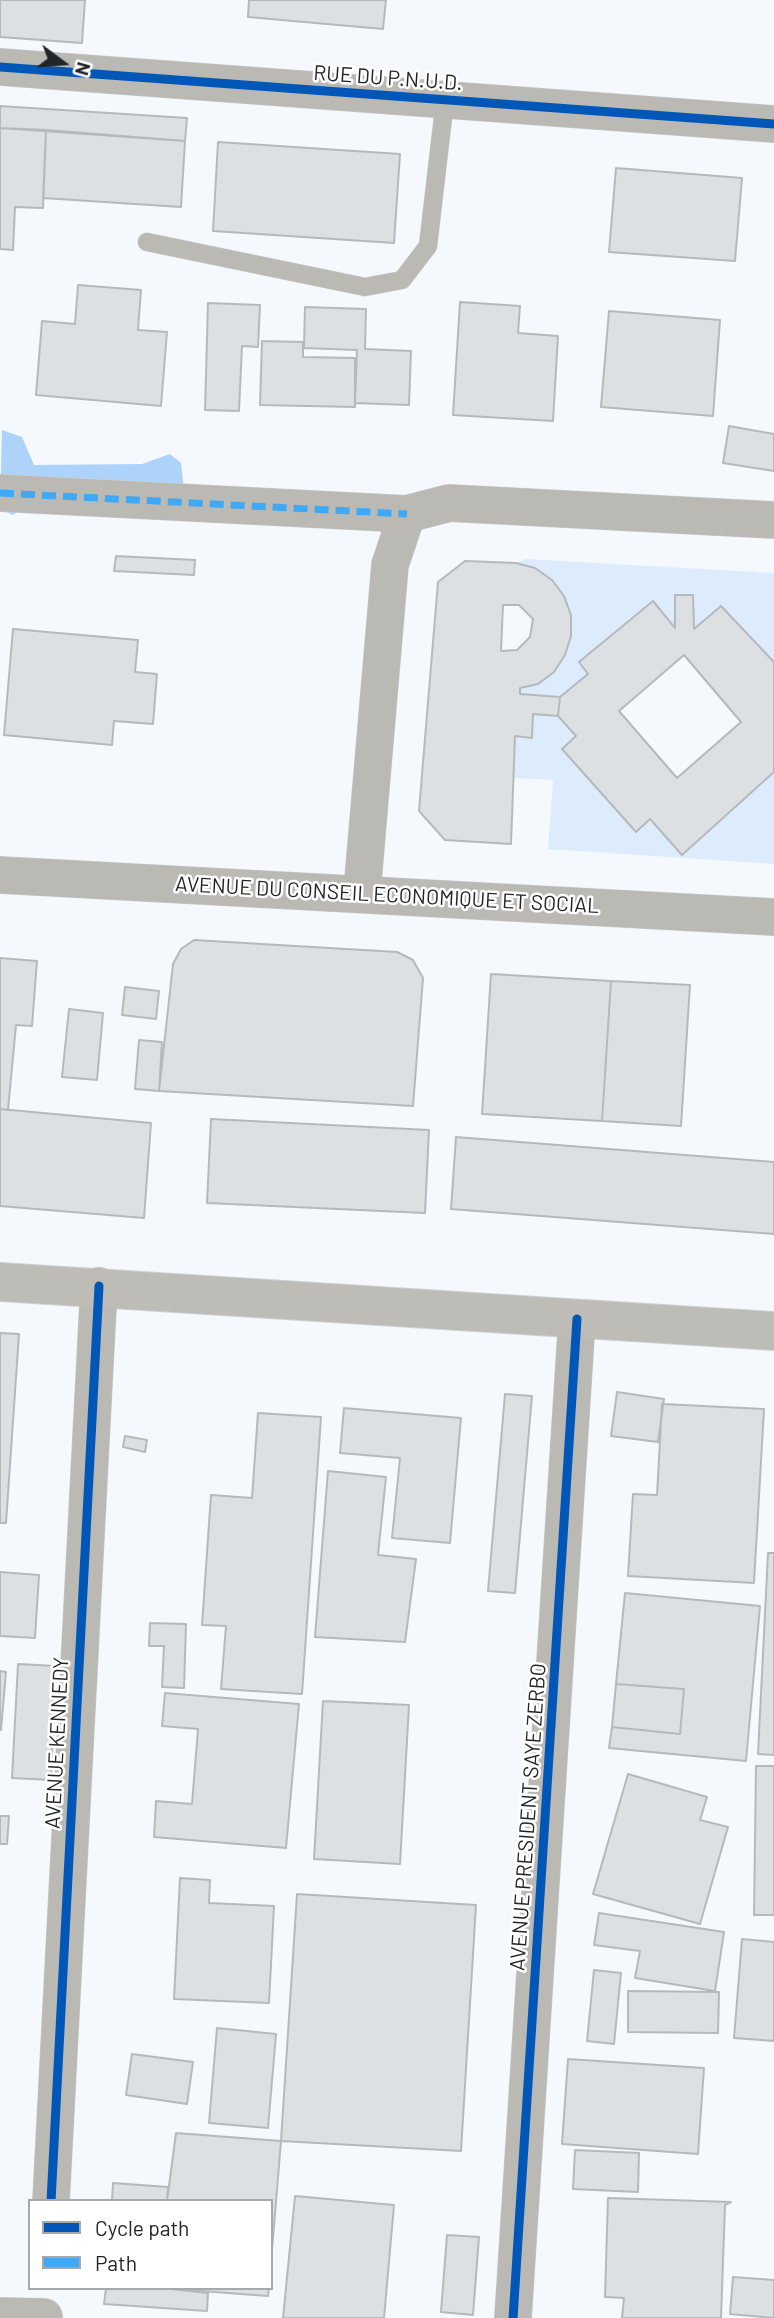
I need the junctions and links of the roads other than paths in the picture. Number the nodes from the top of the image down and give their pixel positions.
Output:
1 (0, 67) edge
2 (445, 100) junction
3 (774, 124) edge
4 (147, 242) dead end
5 (0, 493) edge
6 (407, 514) junction
7 (774, 520) edge
8 (0, 875) edge
9 (362, 892) junction
10 (774, 917) edge
11 (0, 1282) edge
12 (99, 1286) junction
13 (577, 1319) junction
14 (774, 1331) edge
15 (51, 2199) edge
16 (46, 2290) edge
17 (0, 2316) edge
18 (44, 2318) edge
19 (513, 2318) edge

1 - 2 street, RUE DU P.N.U.D.
2 - 3 street, RUE DU P.N.U.D.
2 - 4 lane
5 - 6 street
6 - 7 street
6 - 9 street
8 - 9 street, AVENUE DU CONSEIL ECONOMIQUE ET SOCIAL
9 - 10 street, AVENUE DU CONSEIL ECONOMIQUE ET SOCIAL
11 - 12 main road
12 - 13 main road
12 - 15 street, AVENUE KENNEDY
13 - 14 main road
13 - 19 street, AVENUE PRESIDENT SAYE ZERBO
16 - 18 street
17 - 18 street

